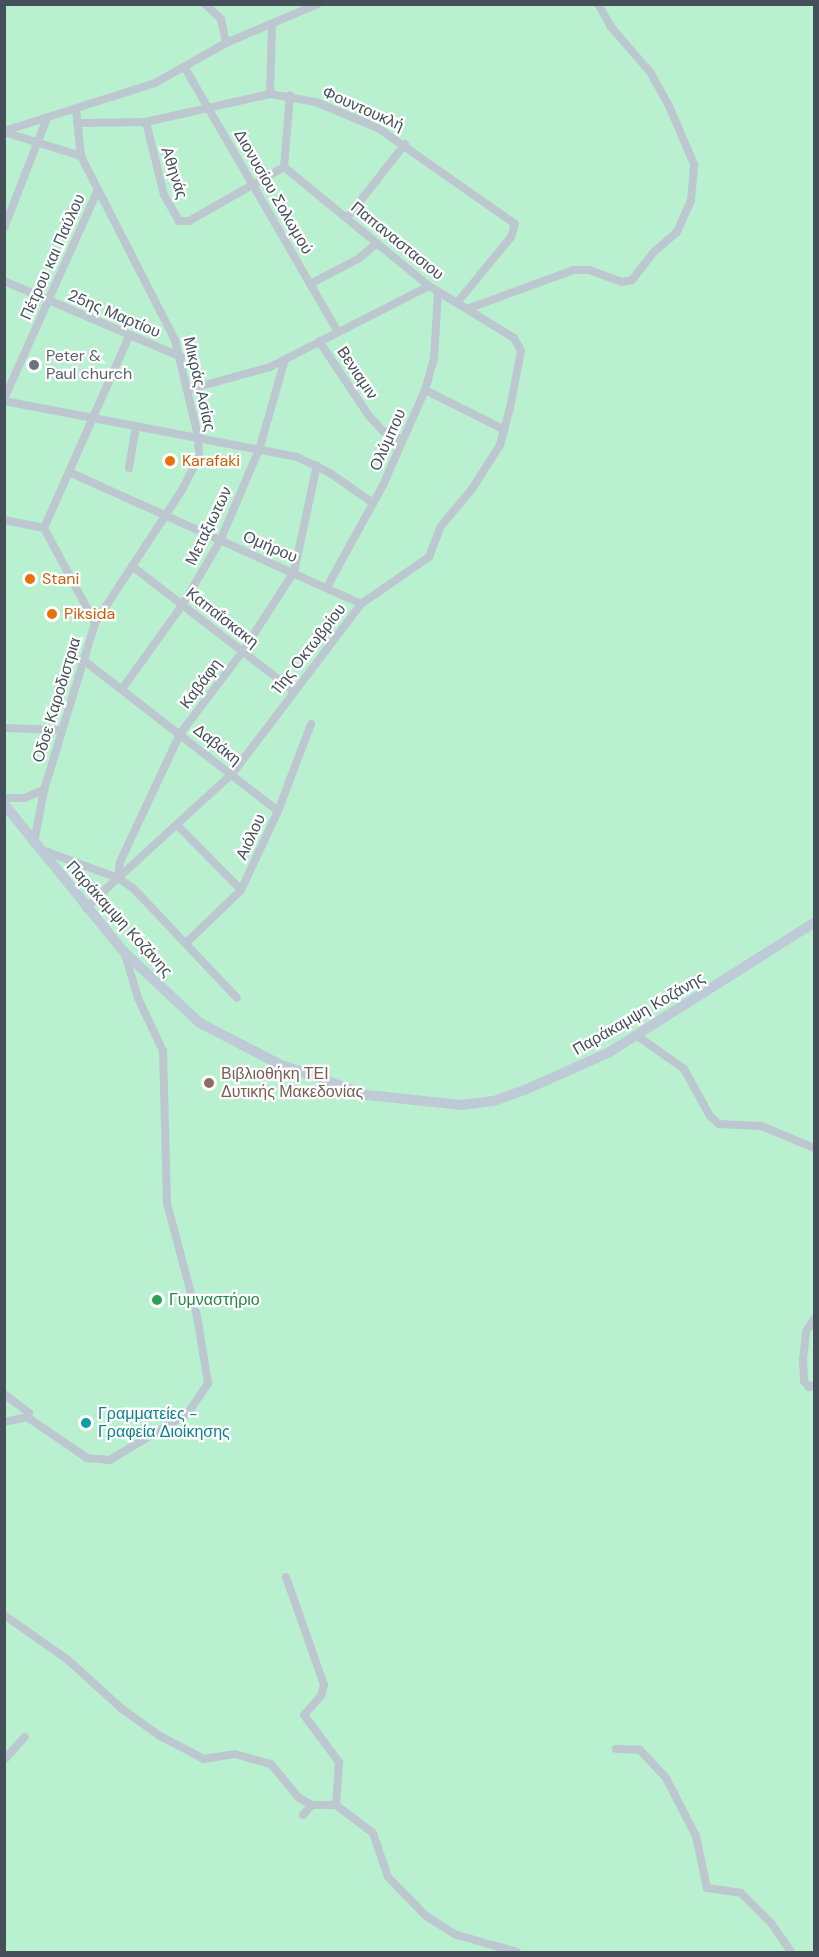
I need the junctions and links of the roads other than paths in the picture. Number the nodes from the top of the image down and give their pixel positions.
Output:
1 (205, 4) edge
2 (318, 4) edge
3 (598, 4) edge
4 (272, 25) junction
5 (226, 44) junction
6 (185, 68) junction
7 (270, 94) junction
8 (290, 95) junction
9 (209, 106) junction
10 (76, 109) junction
11 (47, 118) junction
12 (146, 122) junction
13 (77, 123) junction
14 (4, 132) edge
15 (38, 144) junction
16 (405, 144) junction
17 (81, 156) junction
18 (284, 167) junction
19 (252, 183) junction
20 (97, 192) junction
21 (7, 217) edge
22 (347, 218) junction
23 (4, 228) edge
24 (377, 243) junction
25 (4, 281) edge
26 (310, 284) junction
27 (429, 286) junction
28 (438, 292) junction
29 (49, 300) junction
30 (457, 303) junction
31 (470, 308) junction
32 (500, 325) joint
33 (337, 330) junction
34 (129, 336) junction
35 (319, 340) junction
36 (181, 357) junction
37 (285, 359) junction
38 (187, 390) junction
39 (425, 390) junction
40 (4, 400) edge
41 (94, 418) junction
42 (136, 426) junction
43 (505, 430) junction
44 (198, 436) junction
45 (402, 440) junction
46 (260, 447) junction
47 (317, 465) junction
48 (129, 468) dead end
49 (69, 472) junction
50 (373, 503) junction
51 (165, 516) junction
52 (4, 520) edge
53 (44, 528) junction
54 (220, 541) junction
55 (132, 566) junction
56 (294, 572) junction
57 (327, 587) junction
58 (183, 604) junction
59 (361, 604) junction
60 (95, 623) junction
61 (243, 651) junction
62 (82, 659) junction
63 (122, 688) junction
64 (294, 691) junction
65 (311, 724) dead end
66 (4, 728) edge
67 (61, 730) junction
68 (180, 734) junction
69 (232, 774) junction
70 (44, 790) junction
71 (4, 798) edge
72 (4, 804) edge
73 (278, 811) junction
74 (177, 825) junction
75 (35, 846) junction
76 (118, 878) junction
77 (241, 890) junction
78 (86, 908) junction
79 (814, 923) edge
80 (186, 943) junction
81 (124, 952) junction
82 (237, 998) dead end
83 (636, 1035) junction
84 (814, 1149) edge
85 (814, 1318) edge
86 (814, 1385) edge
87 (4, 1394) edge
88 (27, 1417) junction
89 (4, 1422) edge
90 (286, 1577) dead end
91 (4, 1615) edge
92 (25, 1737) dead end
93 (616, 1749) dead end
94 (4, 1760) edge
95 (312, 1805) junction
96 (336, 1805) junction
97 (303, 1815) dead end
98 (517, 1953) edge
99 (791, 1953) edge

1 - 5 street
2 - 4 street
3 - 31 street
4 - 5 street
4 - 7 street
5 - 6 street
6 - 9 street, Διονυσίου Σολωμού
6 - 10 street
7 - 8 street, Φουντουκλή
7 - 9 street, Φουντουκλή
8 - 16 street, Φουντουκλή
8 - 18 street
9 - 12 street, Φουντουκλή
9 - 19 street, Διονυσίου Σολωμού
10 - 11 street
10 - 13 street, Μικράς Ασίας
11 - 14 street
11 - 15 street
12 - 13 street, Φουντουκλή
12 - 19 street, Αθηνάς
13 - 17 street, Μικράς Ασίας
14 - 15 street
15 - 17 street
15 - 21 street
16 - 22 street
16 - 30 street, Φουντουκλή
17 - 20 street, Μικράς Ασίας
18 - 19 street
18 - 22 street, Παπαναστασιου
19 - 26 street, Διονυσίου Σολωμού
20 - 29 street, Πέτρου και Παύλου
20 - 36 street, Μικράς Ασίας
21 - 23 street
22 - 24 street, Παπαναστασιου
24 - 26 street
24 - 27 street, Παπαναστασιου
25 - 29 street, 25ης Μαρτίου
26 - 33 street, Διονυσίου Σολωμού
27 - 28 street, Παπαναστασιου
27 - 33 street
28 - 30 street, Παπαναστασιου
28 - 39 street, Ολύμπου
29 - 34 street, 25ης Μαρτίου
29 - 40 street, Πέτρου και Παύλου
30 - 31 street, Παπαναστασιου
31 - 32 street, Παπαναστασιου
32 - 43 street, 11ης Οκτωβρίου
33 - 35 street
34 - 36 street, 25ης Μαρτίου
34 - 41 street
35 - 37 street
35 - 45 street, Βενιαμιν
36 - 38 street, Μικράς Ασίας
37 - 38 street
37 - 46 street, Μεταξιωτων
38 - 44 street, Μικράς Ασίας
39 - 43 street
39 - 45 street, Ολύμπου
40 - 41 street
41 - 42 street
41 - 49 street
42 - 44 street
42 - 48 street
43 - 59 street, 11ης Οκτωβρίου
44 - 46 street
44 - 51 street, Μικράς Ασίας
45 - 50 street, Ολύμπου
46 - 47 street
46 - 54 street, Μεταξιωτων
47 - 50 street
47 - 56 street, Καβάφη
49 - 51 street, Ομήρου
49 - 53 street
50 - 57 street, Ολύμπου
51 - 54 street, Ομήρου
51 - 55 street, Μικράς Ασίας
52 - 53 street
53 - 60 street, Oδοε Καροδιστρια
54 - 56 street, Ομήρου
54 - 58 street, Μεταξιωτων
55 - 58 street, Καπαΐσκακη
55 - 60 street, Μικράς Ασίας
56 - 57 street, Ομήρου
56 - 61 street, Καβάφη
57 - 59 street, Ομήρου
58 - 61 street, Καπαΐσκακη
58 - 63 street, Μεταξιωτων
59 - 64 street, 11ης Οκτωβρίου
60 - 62 street, Oδοε Καροδιστρια
61 - 64 street, Καπαΐσκακη
61 - 68 street, Καβάφη
62 - 63 street, Δαβάκη
62 - 67 street, Oδοε Καροδιστρια
63 - 68 street, Δαβάκη
64 - 69 street, 11ης Οκτωβρίου
65 - 73 street, Αιόλου
66 - 67 street
67 - 70 street, Oδοε Καροδιστρια
68 - 69 street, Δαβάκη
68 - 76 street, Καβάφη
69 - 73 street, Δαβάκη
69 - 74 street, 11ης Οκτωβρίου
70 - 71 street
70 - 75 street, Oδοε Καροδιστρια
72 - 75 main road, Παράκαμψη Κοζάνης
73 - 77 street, Αιόλου
74 - 76 street, 11ης Οκτωβρίου
74 - 77 street
75 - 76 street
75 - 78 main road, Παράκαμψη Κοζάνης
76 - 78 street
76 - 80 street
77 - 80 street, Αιόλου
78 - 81 main road, Παράκαμψη Κοζάνης
79 - 83 main road, Παράκαμψη Κοζάνης
80 - 82 street
81 - 83 main road, Παράκαμψη Κοζάνης
81 - 88 street
83 - 84 street
85 - 86 street
87 - 88 street
88 - 89 street
90 - 96 street
91 - 95 street
92 - 94 street
93 - 99 street
95 - 96 street
95 - 97 street
96 - 98 street

